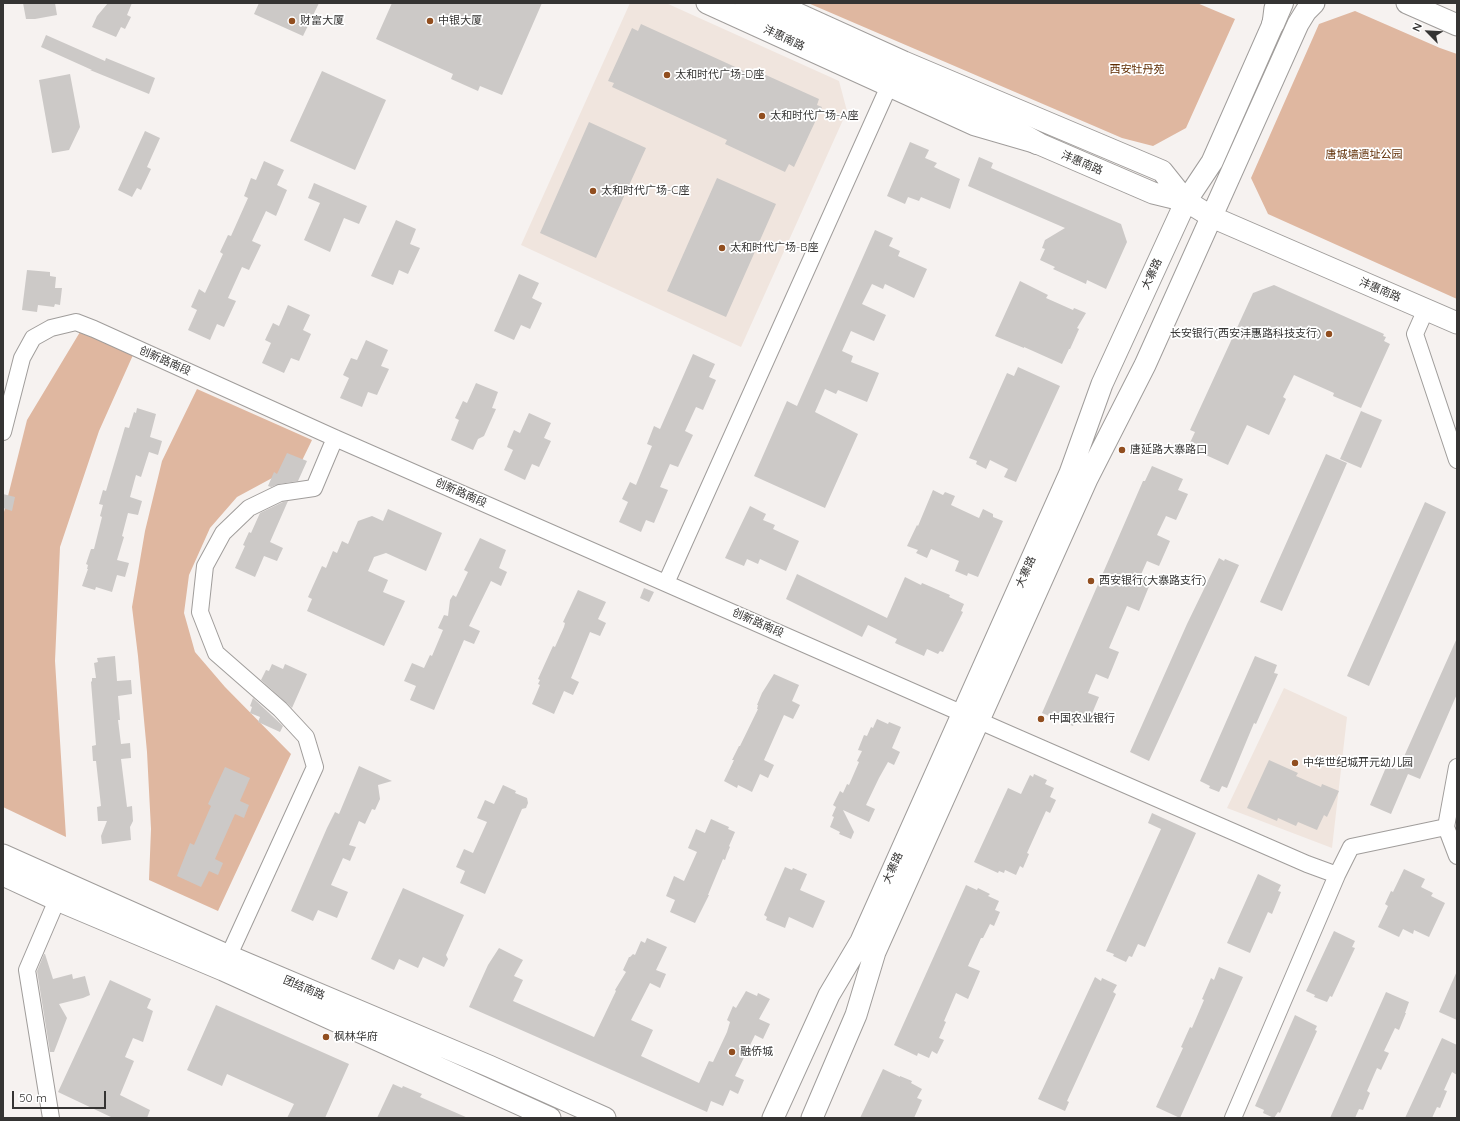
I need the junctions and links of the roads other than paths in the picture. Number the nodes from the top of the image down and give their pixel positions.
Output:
1 (707, 3) edge
2 (746, 3) edge
3 (774, 3) edge
4 (1274, 3) edge
5 (1282, 3) edge
6 (1314, 3) edge
7 (1407, 3) edge
8 (1273, 24) junction
9 (1457, 25) edge
10 (893, 79) junction
11 (1037, 143) joint
12 (1186, 201) junction
13 (1212, 217) junction
14 (1426, 309) junction
15 (1457, 323) edge
16 (3, 432) edge
17 (335, 438) junction
18 (1457, 460) edge
19 (666, 583) junction
20 (971, 717) junction
21 (1457, 767) edge
22 (1446, 827) junction
23 (3, 855) edge
24 (1457, 856) edge
25 (3, 875) edge
26 (1337, 875) junction
27 (57, 900) junction
28 (226, 963) junction
29 (51, 1118) edge
30 (550, 1118) edge
31 (606, 1118) edge
32 (773, 1118) edge
33 (812, 1118) edge
34 (1233, 1118) edge

1 - 10 main road, 沣惠南路
2 - 10 highway
3 - 12 main road
4 - 8 main road
5 - 8 highway
6 - 13 main road, 大寨路
7 - 9 main road
8 - 12 main road, 大寨路
10 - 11 highway
10 - 19 street
11 - 12 main road, 沣惠南路
12 - 13 main road, 沣惠南路
12 - 20 main road, 大寨路
13 - 14 main road, 沣惠南路
13 - 20 main road, 大寨路
14 - 15 main road, 沣惠南路
14 - 18 street
16 - 17 street, 创新路南段
17 - 19 street, 创新路南段
17 - 28 street
19 - 20 street, 创新路南段
20 - 26 street, 创新路南段
20 - 32 main road, 大寨路
20 - 33 main road, 大寨路
21 - 22 street
22 - 24 street
22 - 26 street
23 - 28 main road, 团结南路
25 - 27 main road, 团结南路
26 - 34 street
27 - 28 main road, 团结南路
27 - 29 street
28 - 30 main road, 团结南路
28 - 31 main road, 团结南路

